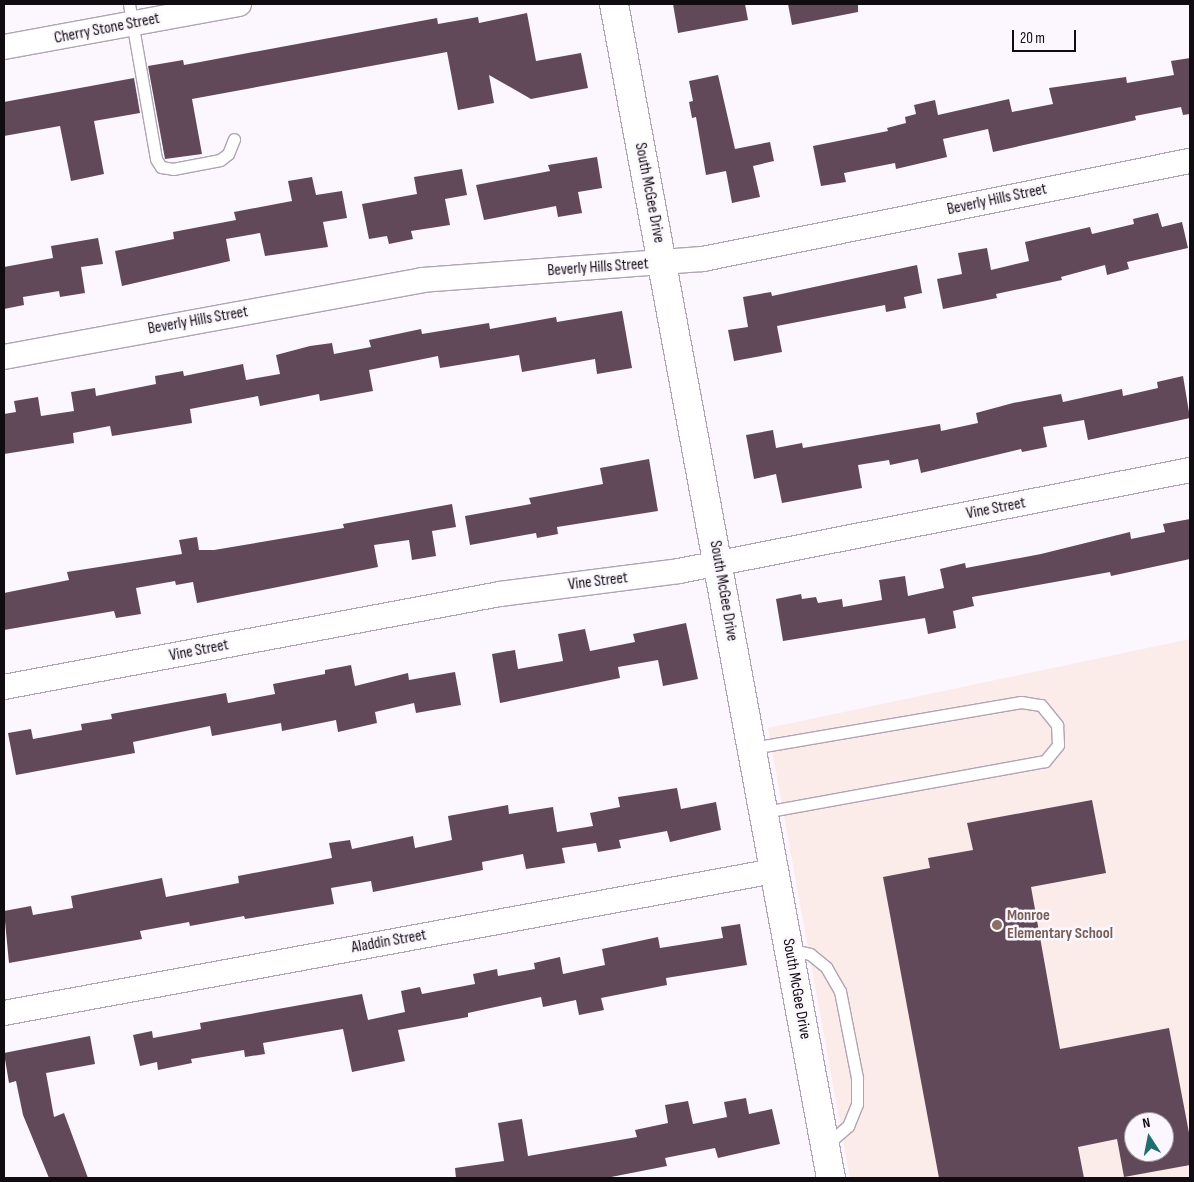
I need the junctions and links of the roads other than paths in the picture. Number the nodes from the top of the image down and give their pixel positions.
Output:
1 (239, 4) edge
2 (614, 4) edge
3 (130, 14) edge
4 (4, 47) edge
5 (234, 139) dead end
6 (1190, 161) edge
7 (662, 263) junction
8 (4, 356) edge
9 (1190, 470) edge
10 (718, 563) junction
11 (4, 687) edge
12 (752, 748) junction
13 (763, 812) junction
14 (774, 870) junction
15 (788, 948) junction
16 (4, 1013) edge
17 (825, 1146) junction
18 (831, 1178) edge

1 - 3 street, Cherry Stone Street
2 - 7 street, South McGee Drive
3 - 4 street, Cherry Stone Street
3 - 5 lane
6 - 7 street, Beverly Hills Street
7 - 8 street, Beverly Hills Street
7 - 10 street, South McGee Drive
9 - 10 street, Vine Street
10 - 11 street, Vine Street
10 - 12 street, South McGee Drive
12 - 13 street, South McGee Drive
12 - 13 lane
13 - 14 street, South McGee Drive
14 - 15 street, South McGee Drive
14 - 16 street, Aladdin Street
15 - 17 street, South McGee Drive
15 - 17 lane
17 - 18 street, South McGee Drive

